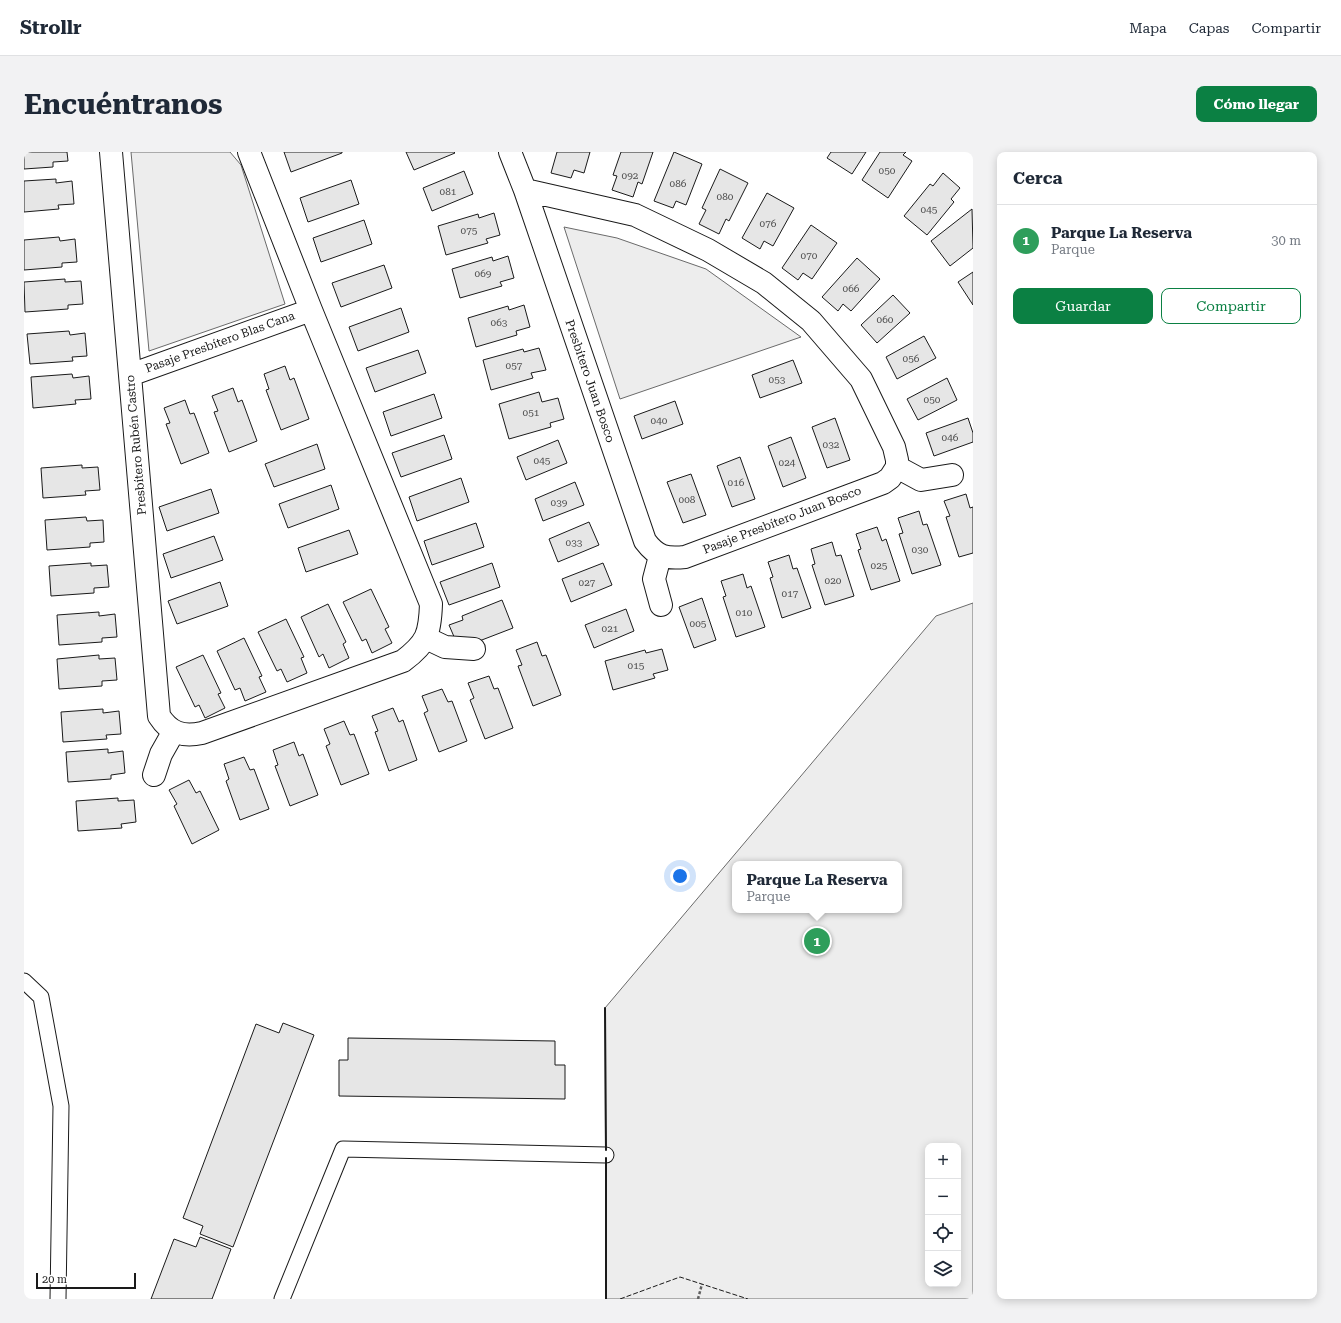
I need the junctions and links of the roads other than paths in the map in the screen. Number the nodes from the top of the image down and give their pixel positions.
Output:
1 (111, 152) edge
2 (249, 152) edge
3 (510, 152) edge
4 (525, 190) junction
5 (311, 310) junction
6 (130, 374) junction
7 (897, 467) junction
8 (952, 475) dead end
9 (660, 556) junction
10 (661, 605) dead end
11 (426, 638) junction
12 (474, 649) dead end
13 (174, 731) junction
14 (154, 775) dead end
15 (24, 981) edge
16 (606, 1155) dead end
17 (58, 1299) edge
18 (282, 1299) edge

1 - 6 street, Presbítero Rubén Castro
2 - 5 street
3 - 4 street, Presbítero Juan Bosco
4 - 7 street
4 - 9 street, Presbítero Juan Bosco
5 - 6 street, Pasaje Presbítero Blas Cana
5 - 11 street
6 - 13 street, Presbítero Rubén Castro
7 - 8 street
7 - 9 street, Pasaje Presbítero Juan Bosco
9 - 10 street
11 - 12 street
11 - 13 street
13 - 14 street
15 - 17 lane
16 - 18 lane

